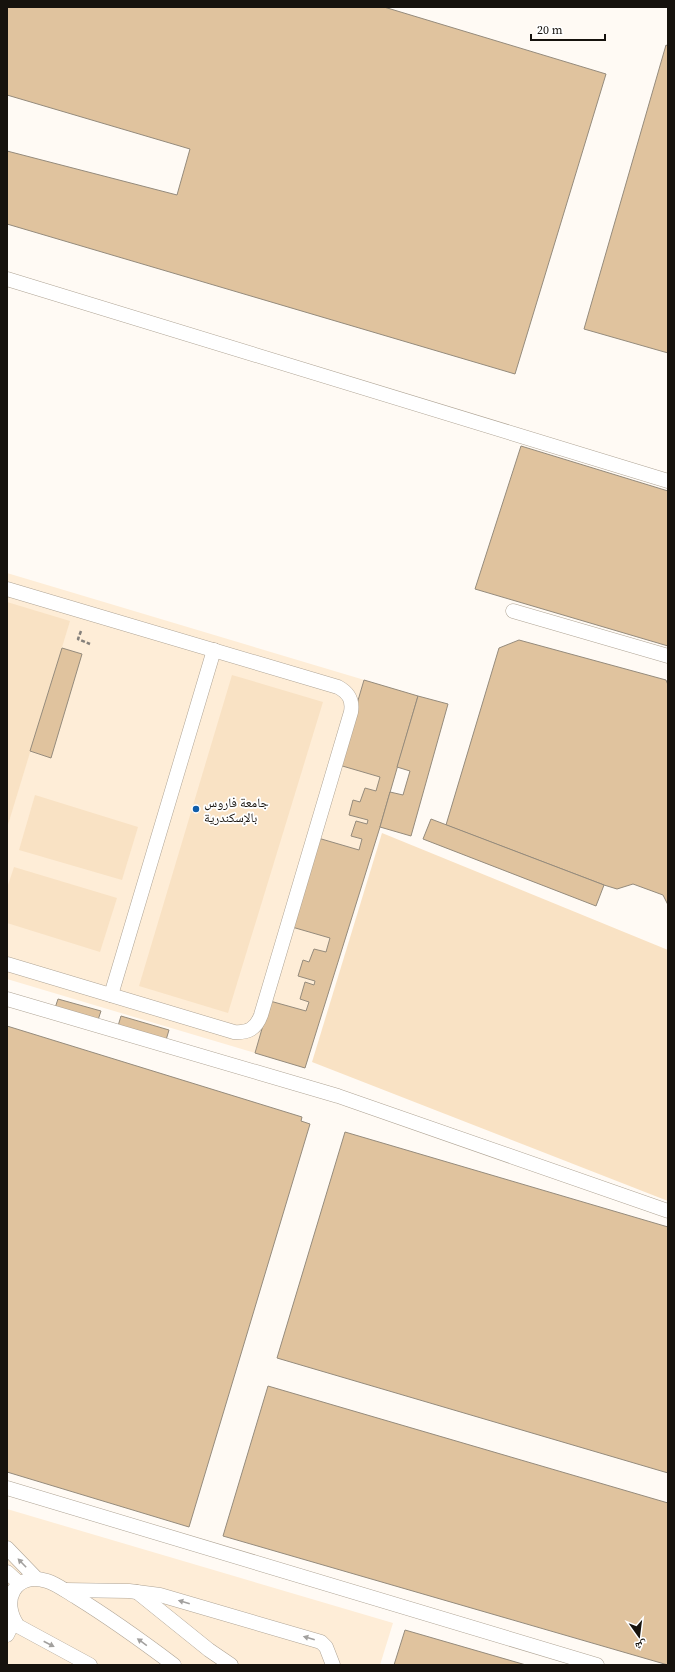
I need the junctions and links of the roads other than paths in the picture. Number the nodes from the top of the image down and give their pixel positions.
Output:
1 (7, 279) edge
2 (668, 481) edge
3 (7, 589) edge
4 (513, 611) dead end
5 (214, 650) junction
6 (668, 656) edge
7 (7, 964) edge
8 (111, 995) junction
9 (7, 1000) edge
10 (668, 1211) edge
11 (7, 1488) edge
12 (7, 1548) edge
13 (7, 1572) edge
14 (36, 1578) junction
15 (20, 1583) junction
16 (65, 1590) junction
17 (137, 1592) junction
18 (7, 1605) edge
19 (8, 1631) edge
20 (25, 1631) junction
21 (68, 1660) edge
22 (90, 1665) edge
23 (174, 1665) edge
24 (231, 1665) edge
25 (333, 1665) edge
26 (597, 1665) edge

1 - 2 lane
3 - 5 lane
4 - 6 lane
5 - 8 lane
5 - 8 lane
7 - 8 lane
9 - 10 lane
11 - 26 lane
14 -> 12 lane
13 - 15 lane
14 - 15 lane
14 - 16 lane
15 - 18 lane
16 - 17 lane
23 -> 16 lane
17 - 24 lane
25 -> 17 lane
18 - 20 lane
19 - 20 lane
20 -> 21 lane
21 - 22 lane

